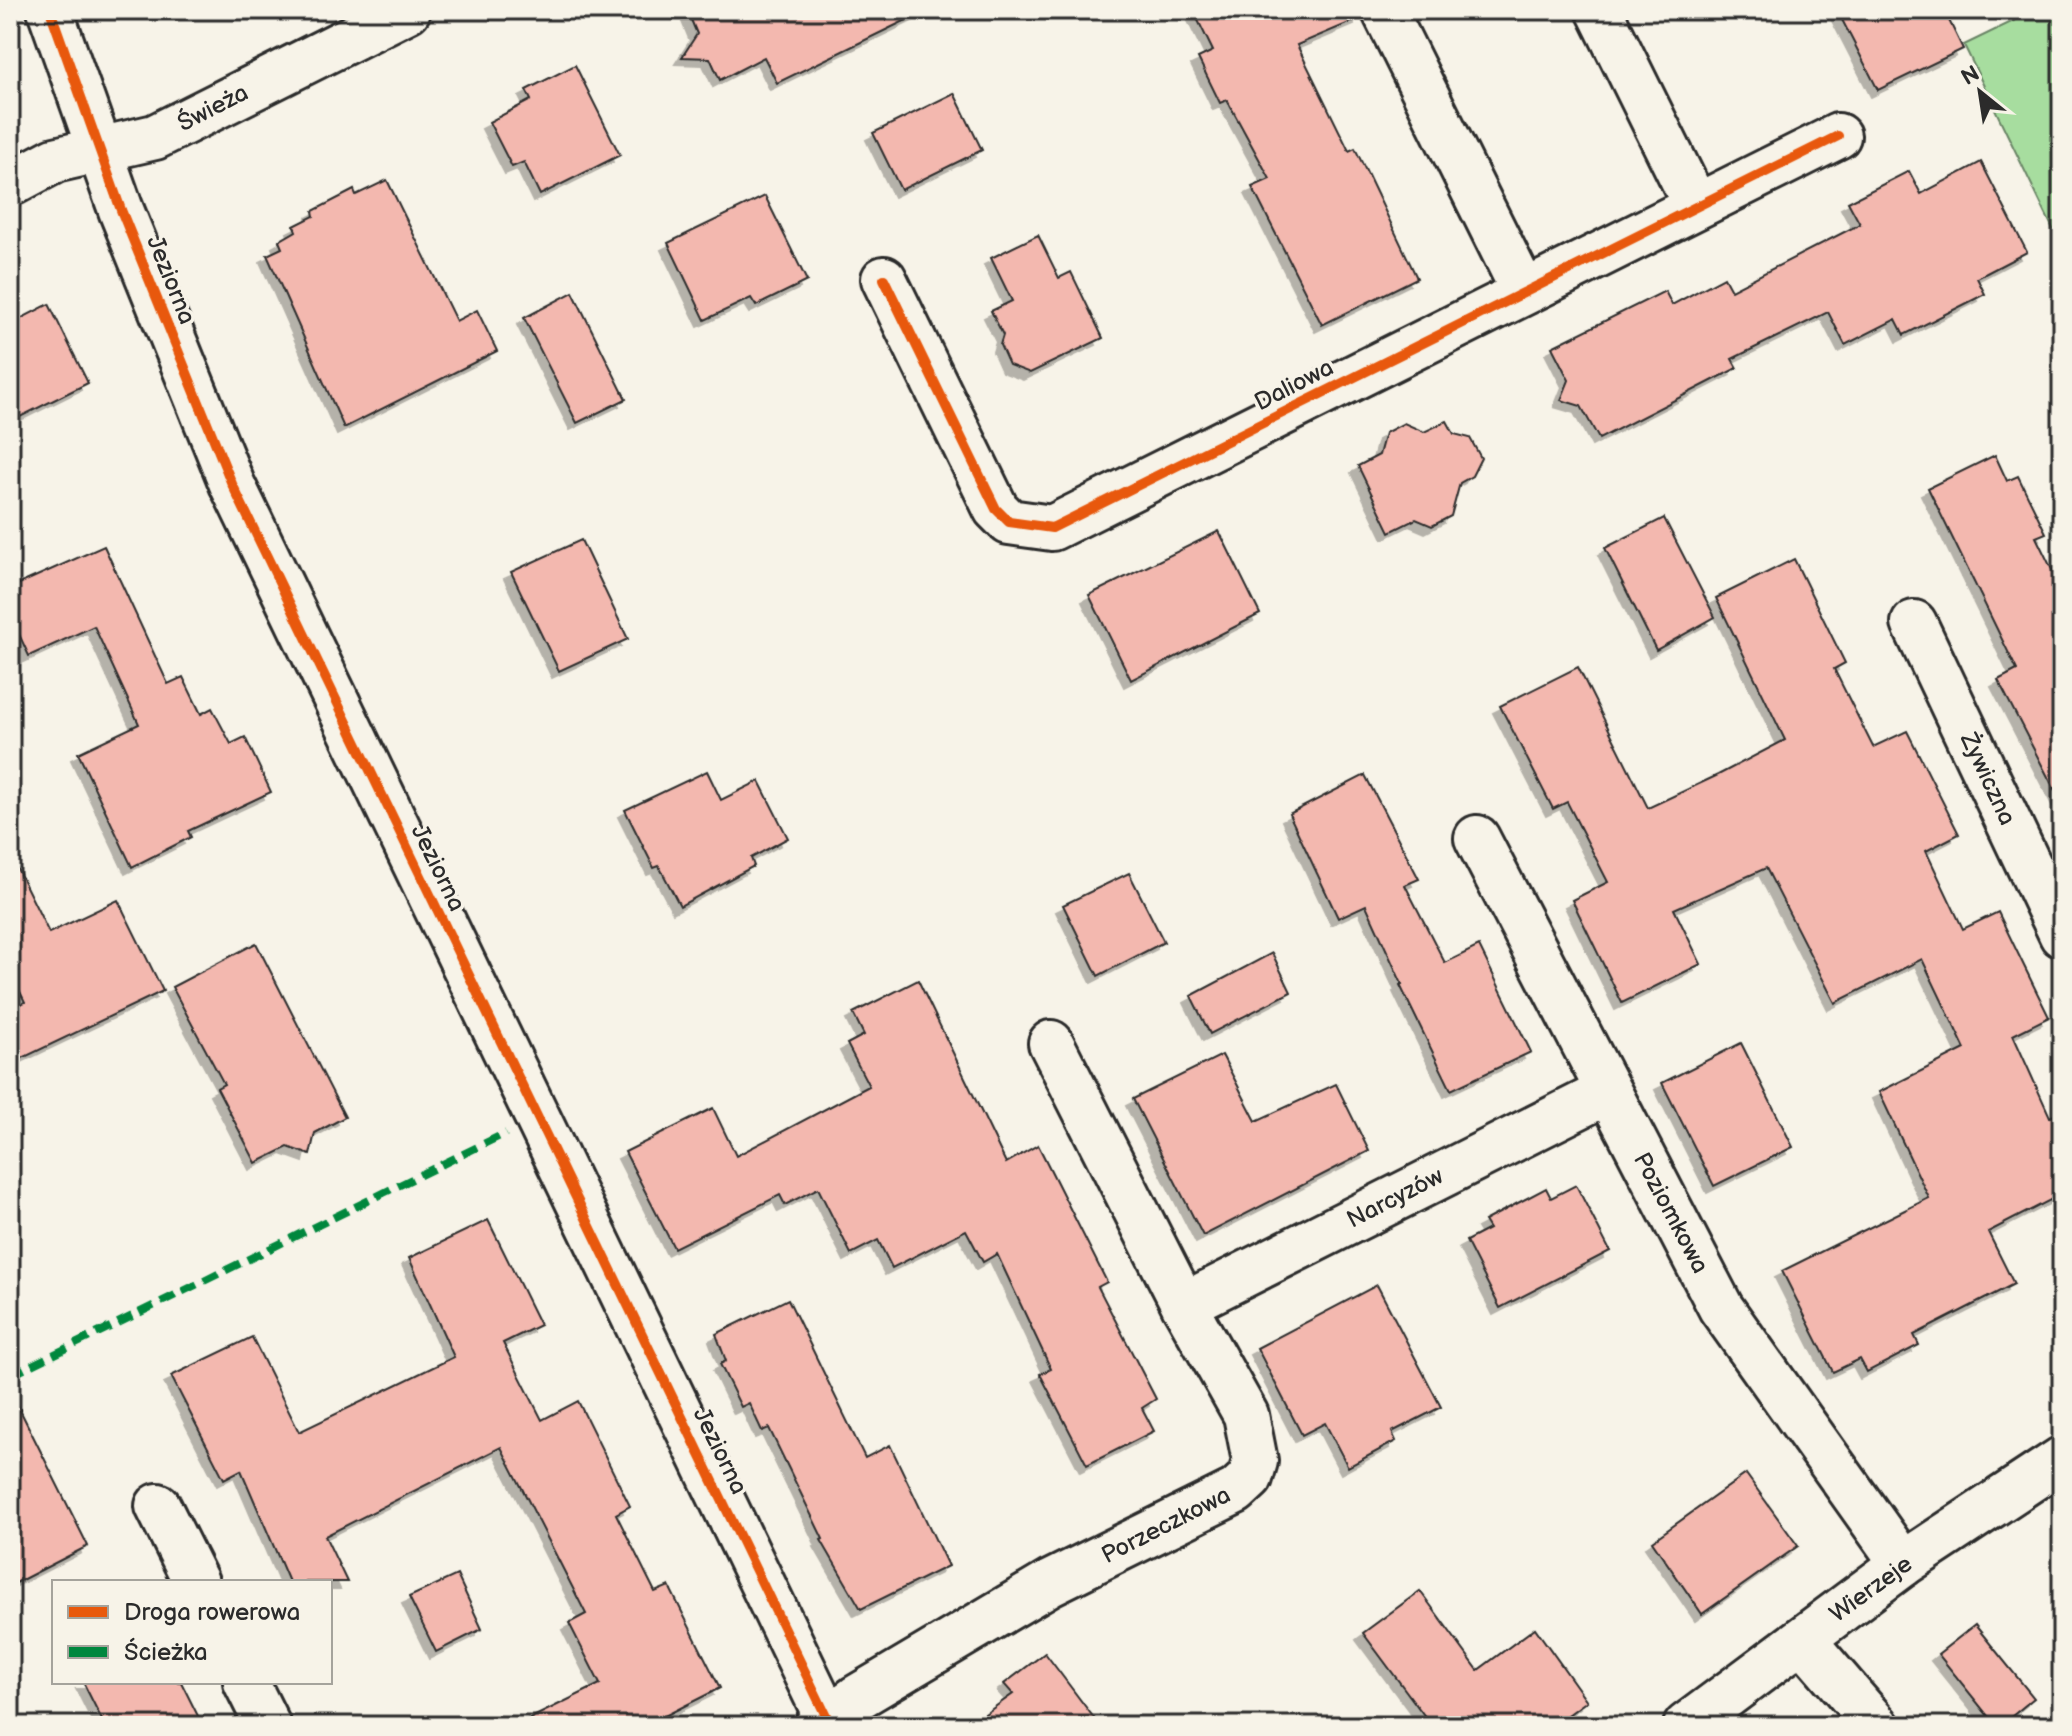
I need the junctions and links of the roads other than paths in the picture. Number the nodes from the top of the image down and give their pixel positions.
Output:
1 (50, 10) edge
2 (408, 10) edge
3 (1384, 10) edge
4 (1599, 10) edge
5 (1838, 136) dead end
6 (100, 149) junction
7 (10, 184) edge
8 (1696, 206) junction
9 (884, 279) dead end
10 (1524, 292) junction
11 (1914, 623) dead end
12 (1477, 838) dead end
13 (2062, 935) edge
14 (1051, 1043) dead end
15 (1607, 1092) junction
16 (1184, 1305) junction
17 (2062, 1459) edge
18 (158, 1506) dead end
19 (1903, 1564) junction
20 (195, 1580) edge
21 (1803, 1640) junction
22 (247, 1684) edge
23 (825, 1723) edge
24 (268, 1726) edge
25 (1686, 1726) edge
26 (1877, 1726) edge

1 - 6 street, Jeziorna
2 - 6 street, Świeża
3 - 10 street
4 - 8 street
5 - 8 street, Daliowa
6 - 7 street, Świeża
6 - 23 street, Jeziorna
8 - 10 street, Daliowa
9 - 10 street, Daliowa
11 - 13 street, Żywiczna
12 - 15 street, Poziomkowa
14 - 16 street, Porzeczkowa
15 - 16 street, Narcyzów
15 - 19 street, Poziomkowa
16 - 23 street, Porzeczkowa
17 - 19 street, Wierzeje
18 - 20 street
19 - 21 street, Wierzeje
21 - 25 street, Wierzeje
21 - 26 street
22 - 24 street

